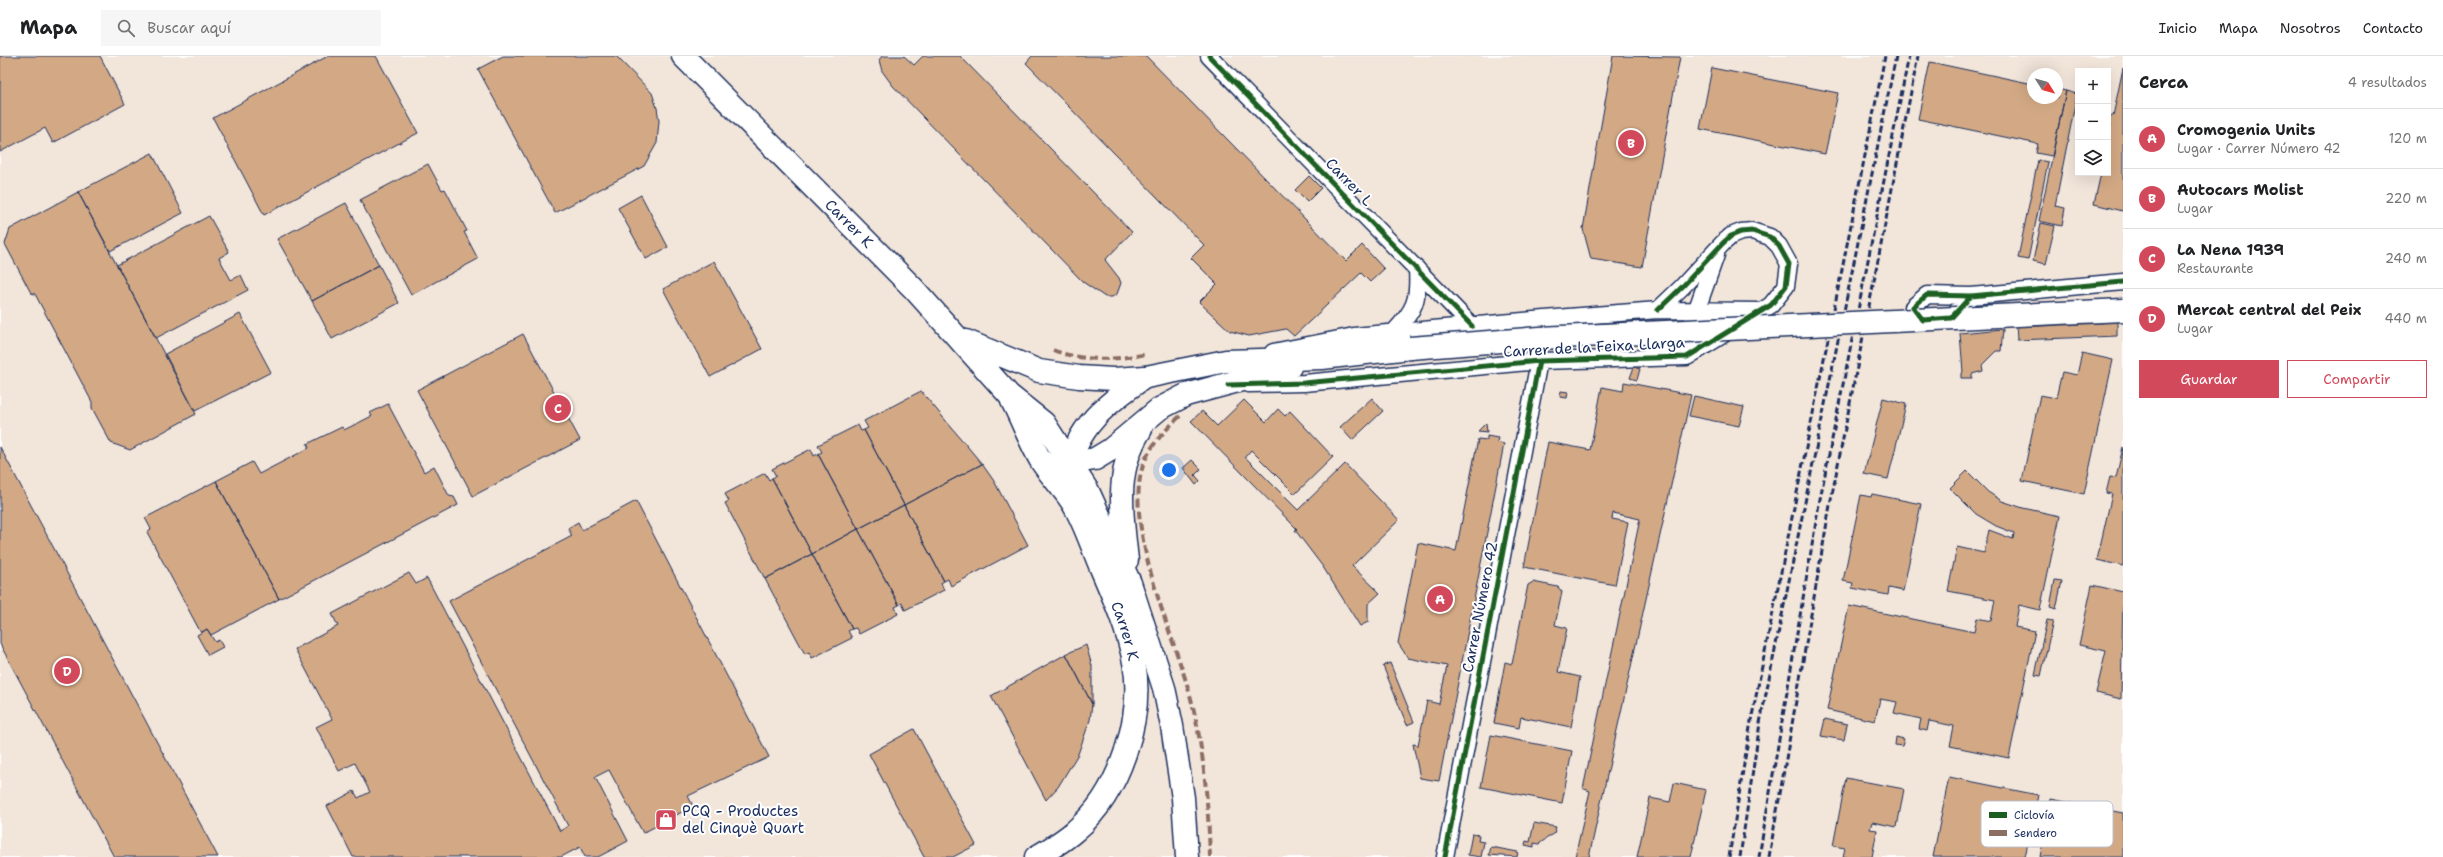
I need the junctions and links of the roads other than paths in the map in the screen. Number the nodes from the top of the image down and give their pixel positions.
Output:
1 (683, 56) edge
2 (1208, 56) edge
3 (1723, 243) junction
4 (1417, 269) junction
5 (2123, 282) edge
6 (1971, 296) dead end
7 (1658, 310) junction
8 (1698, 310) junction
9 (2123, 310) edge
10 (1761, 311) junction
11 (1472, 326) junction
12 (1394, 332) junction
13 (960, 338) junction
14 (1322, 358) junction
15 (1226, 361) junction
16 (1539, 361) junction
17 (1146, 377) junction
18 (1228, 385) junction
19 (1010, 395) junction
20 (1154, 413) junction
21 (1028, 432) junction
22 (1070, 463) junction
23 (1072, 502) junction
24 (1130, 583) junction
25 (1036, 857) edge
26 (1187, 857) edge
27 (1445, 857) edge

1 - 13 main road, Carrer K
2 - 4 street, Carrer L
3 - 7 street, Carrer de la Feixa Llarga
3 - 8 street, Carrer de la Feixa Llarga
3 - 10 street, Carrer de la Feixa Llarga
4 - 11 street, Carrer L
4 - 12 street
5 - 6 street
7 - 8 street, Carrer de la Feixa Llarga
7 - 11 street, Carrer de la Feixa Llarga
8 - 10 street, Carrer de la Feixa Llarga
8 - 16 street, Carrer de la Feixa Llarga
9 - 14 main road, Carrer de la Feixa Llarga, bridge
10 - 16 street, Carrer de la Feixa Llarga
11 - 12 street, Carrer de la Feixa Llarga
12 - 15 street, Carrer de la Feixa Llarga
13 - 17 main road, Carrer de la Feixa Llarga
13 - 19 main road, Carrer K
14 - 15 main road, Carrer de la Feixa Llarga
14 - 18 main road, Carrer de la Feixa Llarga
15 - 17 main road, Carrer de la Feixa Llarga
16 - 18 street, Carrer de la Feixa Llarga
16 - 27 street, Carrer Número 42
17 - 22 main road, Carrer de la Feixa Llarga
18 - 20 main road, Carrer de la Feixa Llarga
19 - 21 main road, Carrer K
19 - 22 main road, Carrer K
20 - 22 main road, Carrer de la Feixa Llarga
20 - 24 main road, Carrer de la Feixa Llarga
21 - 22 main road
21 - 23 main road, Carrer K
22 - 23 main road, Carrer de la Feixa Llarga
22 - 24 main road, Carrer K
23 - 25 main road, Carrer K
24 - 26 main road, Carrer K

